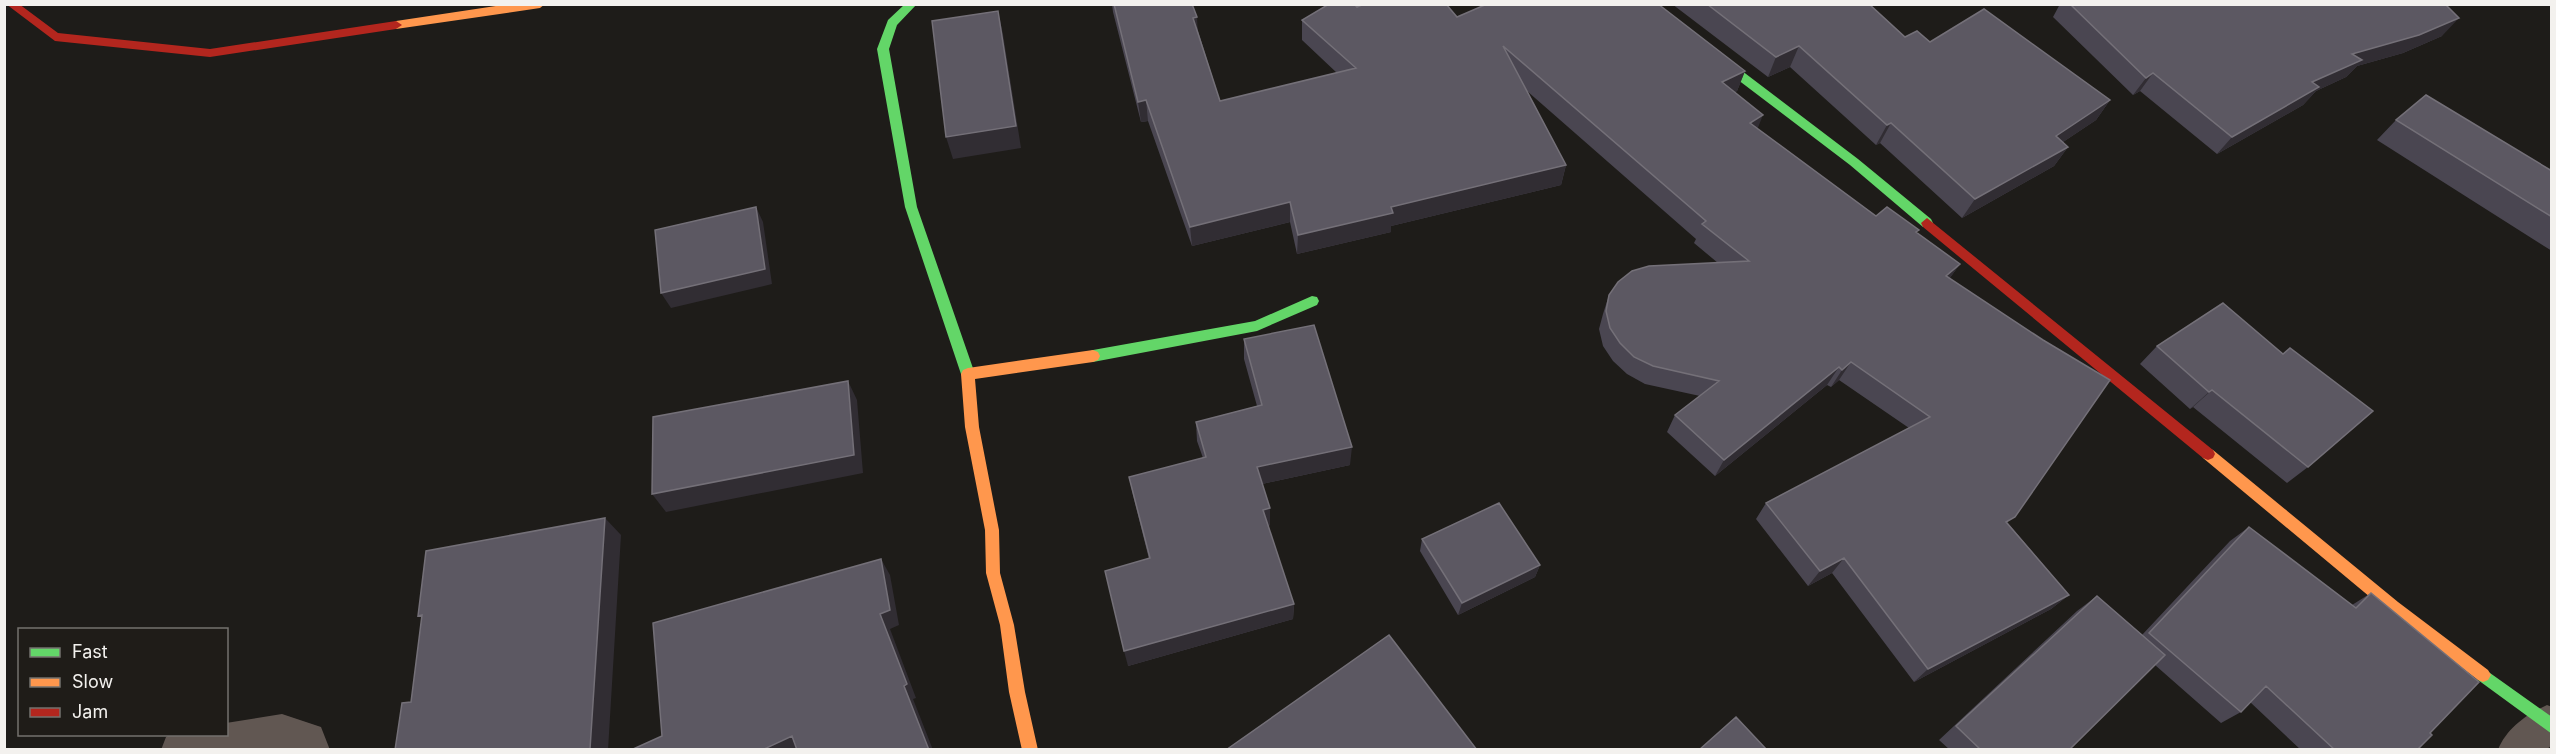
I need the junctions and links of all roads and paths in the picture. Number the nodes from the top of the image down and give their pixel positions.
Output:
1 (11, 4) edge
2 (540, 4) edge
3 (912, 4) edge
4 (1652, 4) edge
5 (1312, 301) dead end
6 (968, 374) junction
7 (2549, 726) edge
8 (180, 750) edge
9 (311, 750) edge
10 (1030, 750) edge
11 (2517, 750) edge

1 - 2 street
3 - 6 street
4 - 7 street
5 - 6 street
6 - 10 street
7 - 11 street
8 - 9 street

